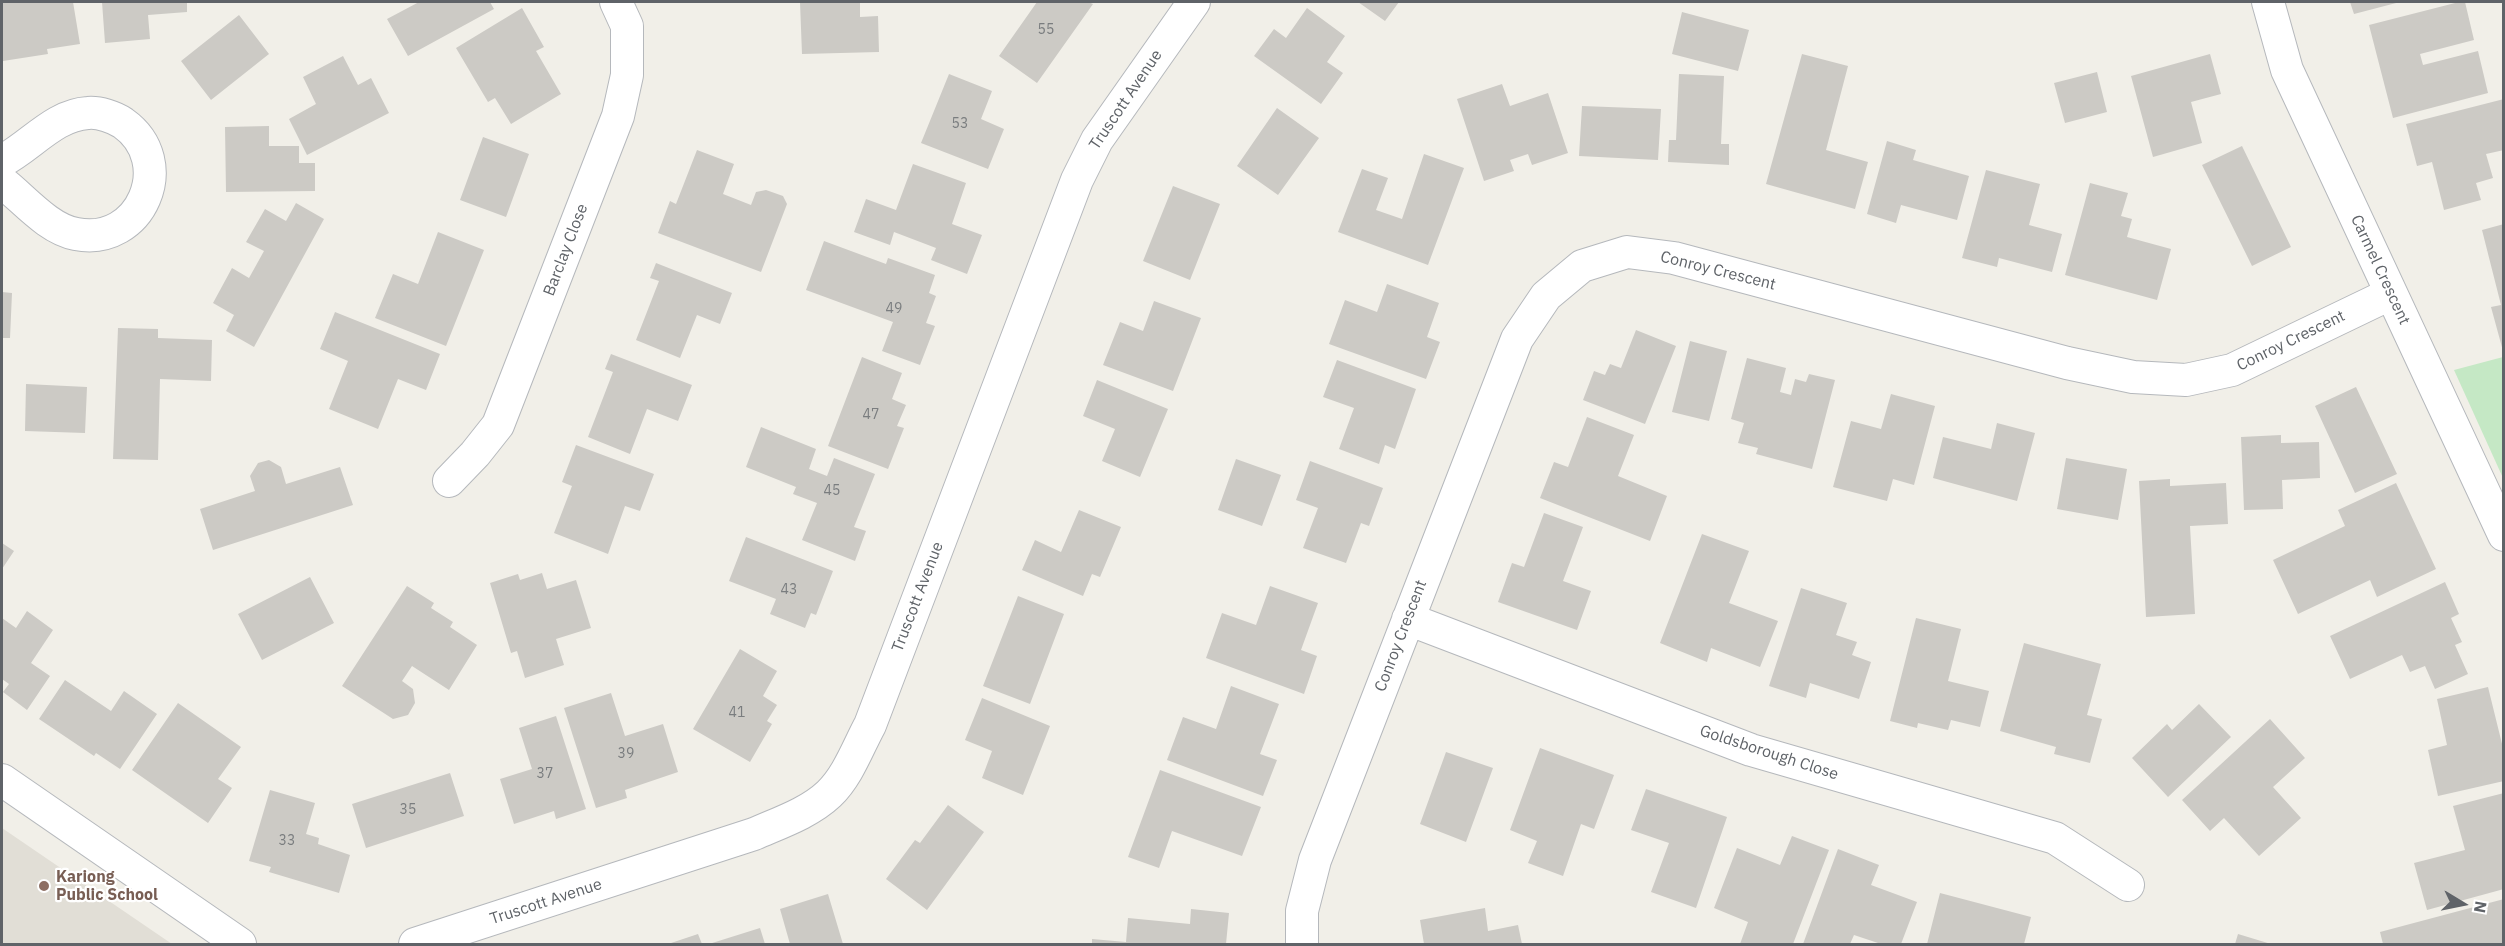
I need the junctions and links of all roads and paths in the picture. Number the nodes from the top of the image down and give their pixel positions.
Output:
1 (616, 2) edge
2 (1194, 2) edge
3 (2268, 2) edge
4 (2, 161) edge
5 (2, 182) edge
6 (2390, 294) junction
7 (450, 481) dead end
8 (2504, 535) edge
9 (1408, 619) junction
10 (2, 780) edge
11 (2128, 885) dead end
12 (240, 945) edge
13 (415, 945) edge
14 (1302, 945) edge

1 - 7 street, Barclay Close
2 - 13 street, Truscott Avenue
3 - 6 street, Carmel Crescent
4 - 5 street
6 - 8 street, Carmel Crescent
6 - 9 street, Conroy Crescent
9 - 11 street, Goldsborough Close
9 - 14 street, Conroy Crescent
10 - 12 street

